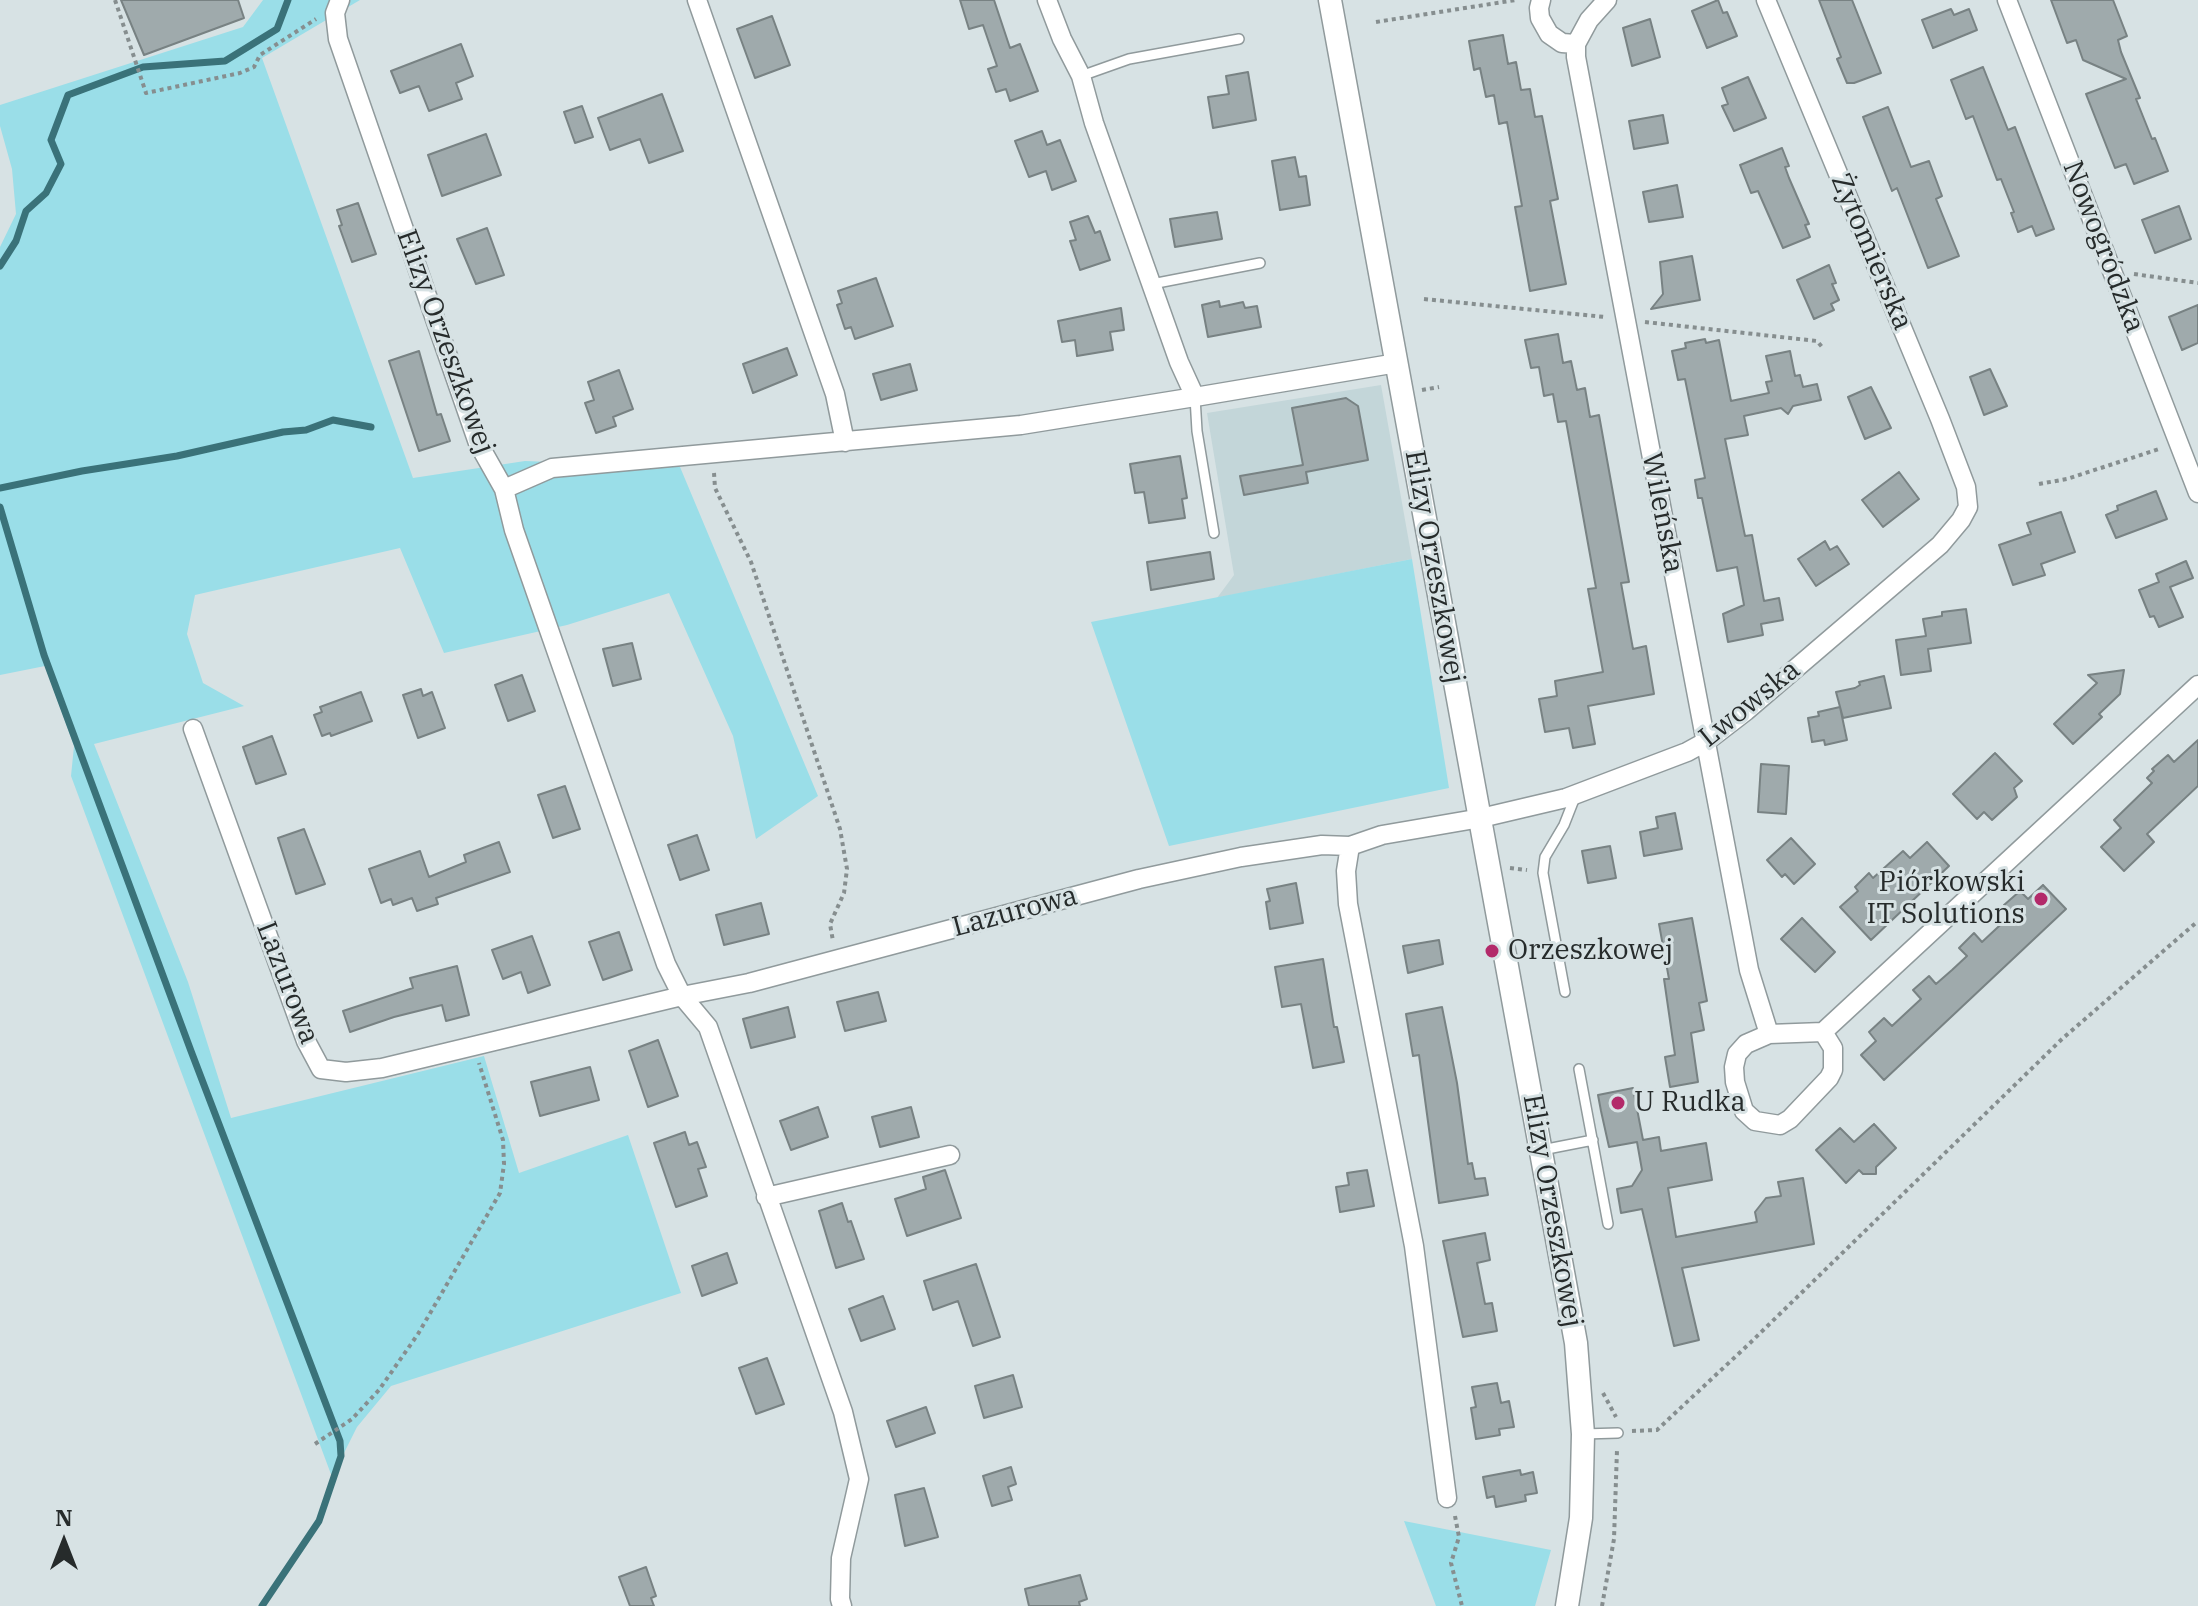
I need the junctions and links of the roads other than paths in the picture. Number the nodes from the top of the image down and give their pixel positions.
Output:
1 (697, 0) edge
2 (1047, 0) edge
3 (1330, 0) edge
4 (1541, 0) edge
5 (1607, 0) edge
6 (1766, 0) edge
7 (2007, 0) edge
8 (338, 7) edge
9 (1239, 39) dead end
10 (1576, 44) junction
11 (1081, 76) junction
12 (1260, 263) dead end
13 (1152, 284) junction
14 (1397, 363) junction
15 (1195, 397) junction
16 (845, 442) junction
17 (504, 489) junction
18 (2198, 493) edge
19 (1968, 507) joint
20 (1214, 533) dead end
21 (2198, 685) edge
22 (193, 729) dead end
23 (1707, 741) junction
24 (1577, 794) junction
25 (1481, 818) junction
26 (1350, 846) junction
27 (1565, 992) dead end
28 (682, 996) junction
29 (1823, 1032) junction
30 (1769, 1034) junction
31 (1579, 1069) dead end
32 (1593, 1140) junction
33 (1542, 1150) junction
34 (950, 1155) dead end
35 (766, 1197) junction
36 (1608, 1224) dead end
37 (1618, 1433) road end
38 (1583, 1434) junction
39 (1447, 1498) road end
40 (842, 1606) edge
41 (1567, 1606) edge

1 - 16 street
2 - 11 street
3 - 14 street, Elizy Orzeszkowej
4 - 10 street
5 - 10 street
6 - 19 street, Żytomierska
7 - 18 street, Nowogródzka
8 - 17 street, Elizy Orzeszkowej
9 - 11 lane
10 - 23 street, Wileńska
11 - 13 street
12 - 13 lane
13 - 15 street
14 - 15 street, Elizy Orzeszkowej
14 - 25 street, Elizy Orzeszkowej
15 - 16 street, Elizy Orzeszkowej
15 - 20 lane
16 - 17 street, Elizy Orzeszkowej
17 - 28 street
19 - 23 street, Lwowska
21 - 29 street
22 - 28 street, Lazurowa
23 - 24 street, Lwowska
23 - 30 street, Wileńska
24 - 25 street, Lwowska
24 - 27 lane
25 - 26 street
25 - 33 street, Elizy Orzeszkowej
26 - 28 street, Lazurowa
26 - 39 street
28 - 35 street
29 - 30 street
29 - 30 street
31 - 32 lane
32 - 33 lane
32 - 36 lane
33 - 38 street, Elizy Orzeszkowej
34 - 35 street
35 - 40 street
37 - 38 lane
38 - 41 street, Elizy Orzeszkowej

